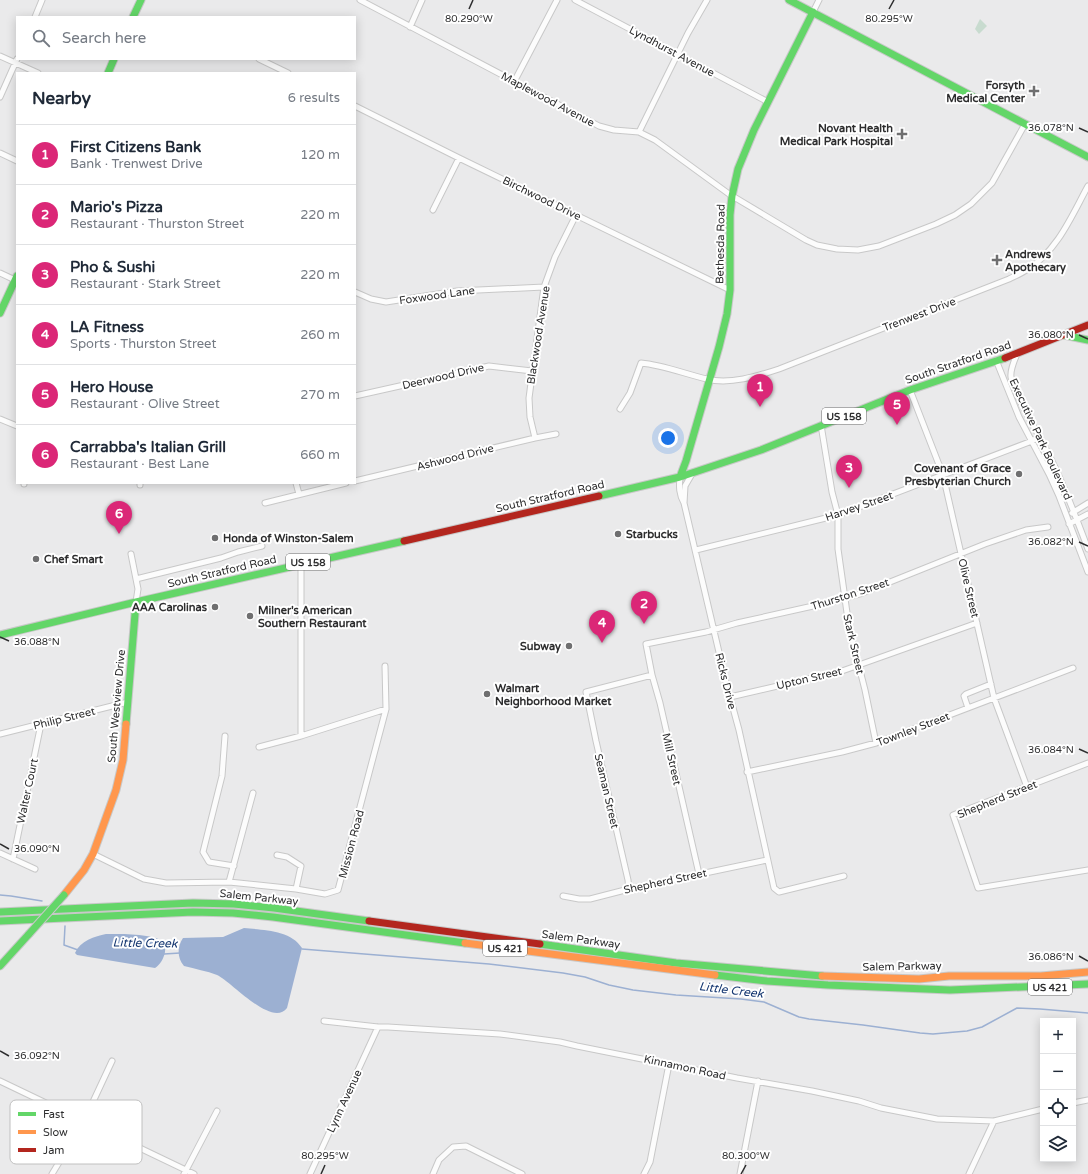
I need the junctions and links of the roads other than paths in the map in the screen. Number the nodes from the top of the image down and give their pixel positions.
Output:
1 (42, 0) edge
2 (141, 0) edge
3 (360, 0) edge
4 (422, 0) edge
5 (557, 0) edge
6 (575, 0) edge
7 (707, 0) edge
8 (789, 0) edge
9 (819, 0) edge
10 (813, 12) junction
11 (34, 16) edge
12 (133, 16) edge
13 (410, 27) junction
14 (678, 55) junction
15 (0, 56) edge
16 (114, 60) edge
17 (261, 60) edge
18 (16, 61) edge
19 (36, 72) edge
20 (108, 72) edge
21 (286, 72) edge
22 (514, 82) junction
23 (0, 97) edge
24 (768, 102) junction
25 (356, 108) edge
26 (1025, 124) junction
27 (640, 132) junction
28 (0, 153) edge
29 (1088, 157) edge
30 (459, 158) junction
31 (16, 161) edge
32 (1088, 186) edge
33 (732, 196) junction
34 (433, 210) dead end
35 (576, 215) junction
36 (0, 273) edge
37 (16, 278) edge
38 (544, 287) junction
39 (730, 290) junction
40 (356, 292) edge
41 (0, 313) edge
42 (1088, 325) edge
43 (1064, 335) junction
44 (1088, 340) edge
45 (1017, 354) junction
46 (996, 360) junction
47 (532, 371) junction
48 (708, 380) junction
49 (910, 390) junction
50 (356, 396) edge
51 (620, 409) dead end
52 (0, 419) edge
53 (821, 425) junction
54 (16, 426) edge
55 (556, 434) dead end
56 (1039, 437) junction
57 (535, 438) junction
58 (1032, 441) junction
59 (692, 473) junction
60 (943, 475) junction
61 (680, 477) junction
62 (356, 481) edge
63 (296, 484) edge
64 (342, 484) edge
65 (299, 494) junction
66 (265, 503) dead end
67 (684, 503) junction
68 (1088, 504) edge
69 (1074, 513) junction
70 (1088, 514) edge
71 (838, 515) junction
72 (1066, 516) junction
73 (1077, 520) junction
74 (1069, 524) junction
75 (1048, 528) dead end
76 (262, 546) dead end
77 (1087, 547) edge
78 (1079, 548) junction
79 (696, 550) junction
80 (961, 553) junction
81 (131, 554) dead end
82 (301, 564) junction
83 (1088, 572) edge
84 (136, 579) junction
85 (844, 598) junction
86 (136, 602) junction
87 (977, 623) junction
88 (714, 629) junction
89 (0, 635) edge
90 (646, 644) joint
91 (385, 666) dead end
92 (859, 666) junction
93 (1073, 668) dead end
94 (652, 675) junction
95 (991, 684) junction
96 (730, 696) junction
97 (994, 698) junction
98 (128, 702) junction
99 (968, 708) junction
100 (386, 709) junction
101 (41, 724) junction
102 (0, 734) edge
103 (225, 736) dead end
104 (301, 736) junction
105 (876, 743) junction
106 (259, 747) dead end
107 (1088, 763) edge
108 (747, 772) junction
109 (1027, 787) junction
110 (253, 793) dead end
111 (0, 853) edge
112 (93, 854) junction
113 (277, 855) dead end
114 (12, 858) junction
115 (767, 860) junction
116 (234, 866) junction
117 (35, 869) dead end
118 (1088, 870) edge
119 (699, 874) junction
120 (844, 876) dead end
121 (229, 882) junction
122 (629, 888) junction
123 (296, 889) junction
124 (563, 896) dead end
125 (0, 912) edge
126 (0, 921) edge
127 (0, 966) edge
128 (1088, 969) edge
129 (1088, 972) edge
130 (1078, 973) junction
131 (1088, 984) edge
132 (324, 1021) dead end
133 (378, 1027) junction
134 (112, 1061) dead end
135 (669, 1064) junction
136 (0, 1081) edge
137 (758, 1081) junction
138 (40, 1100) edge
139 (94, 1100) edge
140 (1088, 1100) edge
141 (1076, 1102) edge
142 (1040, 1110) edge
143 (217, 1111) dead end
144 (994, 1121) junction
145 (142, 1150) edge
146 (58, 1164) edge
147 (185, 1172) edge
148 (52, 1174) edge
149 (194, 1174) edge
150 (310, 1174) edge
151 (433, 1174) edge
152 (522, 1174) edge
153 (644, 1174) edge
154 (740, 1174) edge
155 (969, 1174) edge

1 - 11 street
2 - 12 main road
3 - 13 street, Maplewood Avenue
4 - 13 street
5 - 22 street
6 - 14 street, Lyndhurst Avenue
7 - 14 street
8 - 10 main road
9 - 10 street, Bethesda Road
10 - 24 main road, Bethesda Road
10 - 26 main road
13 - 22 street, Maplewood Avenue
14 - 24 street, Lyndhurst Avenue
14 - 27 street
15 - 18 street
16 - 20 main road
17 - 21 street
18 - 19 street
18 - 23 street
22 - 27 street, Maplewood Avenue
24 - 33 main road, Bethesda Road
25 - 30 street, Birchwood Drive
26 - 29 main road
26 - 33 street, Maplewood Avenue
27 - 33 street, Maplewood Avenue
28 - 31 street
30 - 34 street
30 - 35 street, Birchwood Drive
32 - 48 street, Trenwest Drive
33 - 39 main road, Bethesda Road
35 - 38 street, Blackwood Avenue
35 - 39 street, Birchwood Drive
36 - 37 street
37 - 41 main road
38 - 40 street, Foxwood Lane
38 - 47 street, Blackwood Avenue
39 - 48 main road, Bethesda Road
42 - 43 main road, South Stratford Road / US 158
43 - 44 main road
43 - 45 main road, South Stratford Road / US 158
45 - 46 main road, South Stratford Road / US 158
45 - 56 street, Executive Park Boulevard
46 - 49 main road, South Stratford Road / US 158
46 - 58 street, Executive Park Boulevard
47 - 50 street, Deerwood Drive
47 - 57 street, Blackwood Avenue
48 - 51 street, Trenwest Drive
48 - 61 main road, Bethesda Road
49 - 53 main road, South Stratford Road / US 158
49 - 60 street, Olive Street
52 - 54 street
53 - 59 main road, South Stratford Road / US 158
53 - 71 street, Stark Street
55 - 57 street, Ashwood Drive
56 - 58 street, Harvey Street
56 - 69 street, Executive Park Boulevard
57 - 62 street, Ashwood Drive
58 - 60 street, Harvey Street
58 - 72 street, Executive Park Boulevard
59 - 61 main road, South Stratford Road / US 158
59 - 67 street, Ricks Drive
60 - 71 street, Harvey Street
60 - 80 street, Olive Street
61 - 67 street, Ricks Drive
61 - 82 main road, South Stratford Road / US 158
63 - 65 street
64 - 65 street
65 - 66 street
67 - 79 street, Ricks Drive
68 - 69 street
69 - 72 street
69 - 73 street, Executive Park Boulevard
70 - 73 street
71 - 79 street, Harvey Street
71 - 85 street, Stark Street
72 - 74 street, Executive Park Boulevard
73 - 74 street
73 - 77 street, Executive Park Boulevard
74 - 78 street, Executive Park Boulevard
75 - 80 street, Thurston Street
76 - 84 street
77 - 78 street, Executive Park Boulevard
78 - 83 street, Executive Park Boulevard
79 - 88 street, Ricks Drive
80 - 85 street, Thurston Street
80 - 87 street, Olive Street
81 - 84 street
82 - 86 main road, South Stratford Road / US 158
82 - 104 street
84 - 86 street
85 - 88 street, Thurston Street
85 - 92 street, Stark Street
86 - 89 main road, South Stratford Road / US 158
86 - 98 main road, South Westview Drive
87 - 92 street, Upton Street
87 - 95 street, Olive Street
88 - 90 street, Thurston Street
88 - 96 street, Ricks Drive
90 - 94 street, Mill Street
91 - 100 street
92 - 96 street, Upton Street
92 - 105 street, Stark Street
93 - 97 street, Townley Street
94 - 119 street, Mill Street
94 - 122 street, Seaman Street
95 - 97 street, Olive Street
95 - 99 street
96 - 108 street, Ricks Drive
97 - 99 street, Townley Street
97 - 109 street, Olive Street
98 - 101 street, Philip Street
98 - 112 main road, South Westview Drive
99 - 105 street, Townley Street
100 - 104 street
100 - 123 street, Mission Road
101 - 102 street, Philip Street
101 - 114 street, Walter Court
103 - 116 street
104 - 106 street
105 - 108 street, Townley Street
107 - 109 street, Shepherd Street
108 - 115 street, Ricks Drive
109 - 118 street, Shepherd Street
110 - 116 street
111 - 114 street
112 - 121 street, Mission Road
112 - 127 main road, South Westview Drive, bridge
113 - 123 street
114 - 117 street
115 - 119 street, Shepherd Street
115 - 120 street, Ricks Drive
116 - 121 street
119 - 122 street, Shepherd Street
121 - 123 street, Mission Road
122 - 124 street, Shepherd Street
125 - 130 main road, Salem Parkway / US 421
126 - 131 main road, Salem Parkway / US 421
128 - 130 main road
129 - 130 main road, Salem Parkway / US 421
132 - 133 street, Kinnamon Road
133 - 135 street, Kinnamon Road
133 - 150 street, Lynn Avenue
134 - 139 street
135 - 137 street, Kinnamon Road
135 - 153 street
136 - 138 street
137 - 144 street, Kinnamon Road
137 - 154 street
140 - 141 street
142 - 144 street, Kinnamon Road
143 - 147 street
144 - 155 street
145 - 147 street
146 - 148 street
147 - 149 street
151 - 152 street

